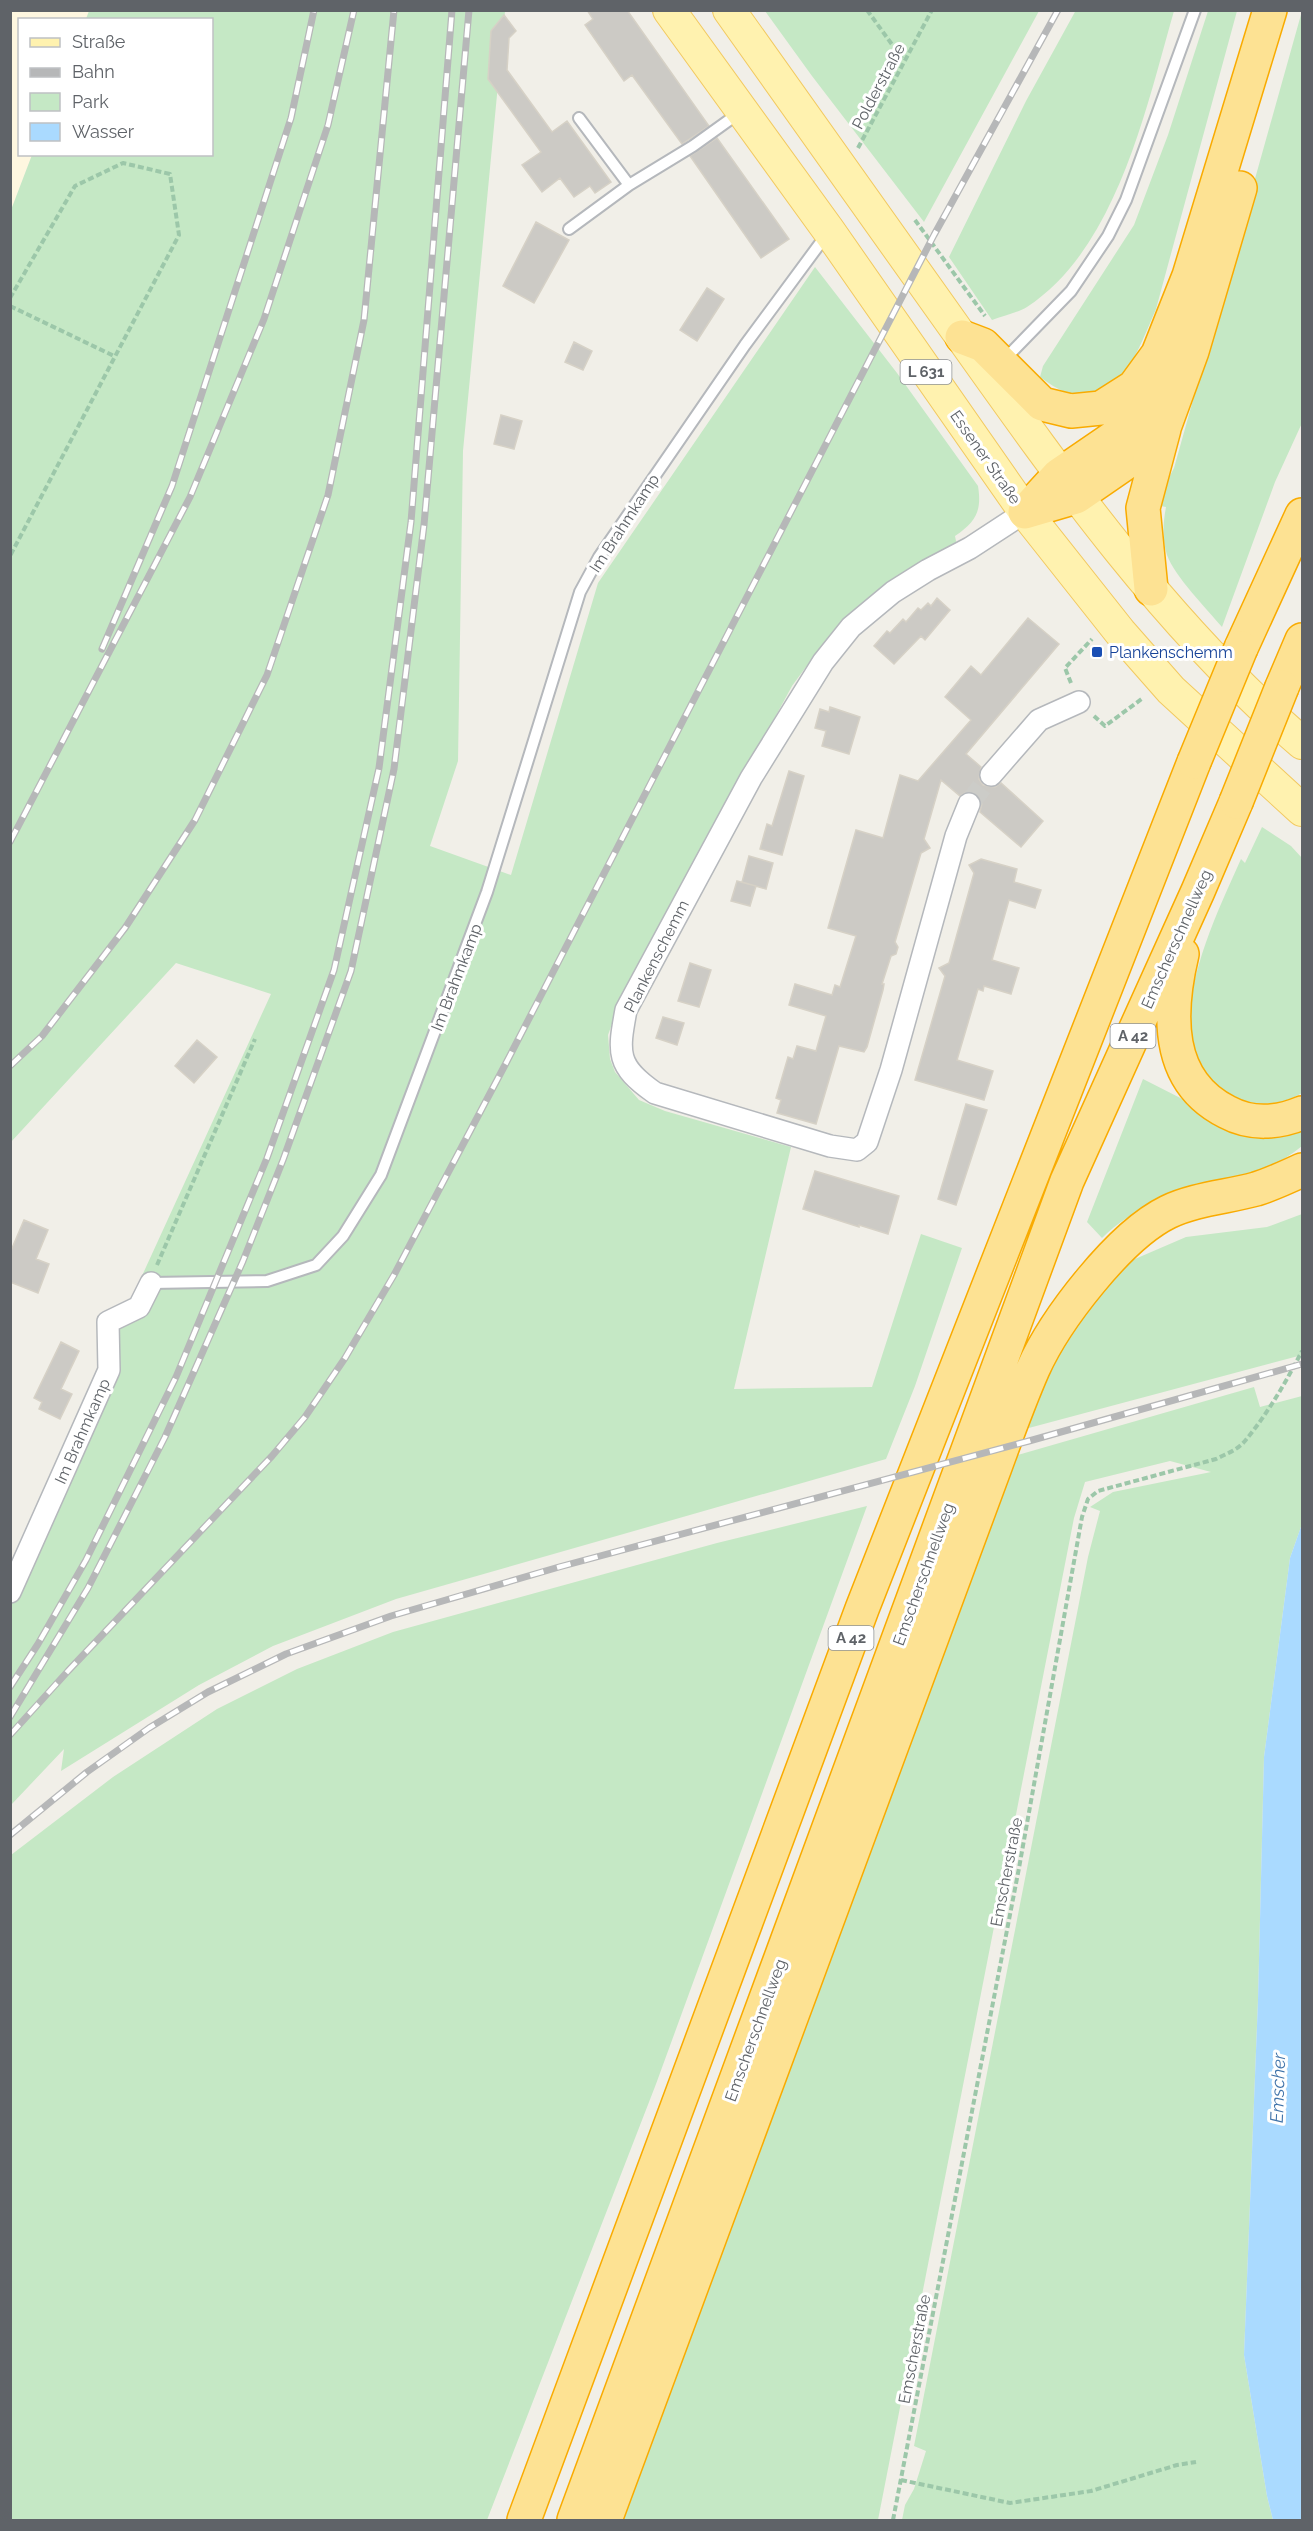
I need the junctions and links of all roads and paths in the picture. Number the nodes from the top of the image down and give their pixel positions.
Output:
1 (669, 10) edge
2 (729, 10) edge
3 (867, 10) edge
4 (932, 10) edge
5 (1195, 10) edge
6 (1270, 10) edge
7 (1292, 10) edge
8 (904, 61) junction
9 (742, 112) junction
10 (579, 118) dead end
11 (852, 140) dead end
12 (857, 159) junction
13 (629, 185) junction
14 (909, 212) dead end
15 (569, 228) dead end
16 (829, 231) junction
17 (1190, 276) junction
18 (10, 298) edge
19 (10, 306) edge
20 (962, 338) junction
21 (114, 356) junction
22 (1006, 358) junction
23 (1165, 425) junction
24 (1067, 486) junction
25 (1025, 512) junction
26 (1302, 515) edge
27 (10, 556) edge
28 (1151, 589) junction
29 (1302, 640) edge
30 (1079, 702) dead end
31 (1302, 743) edge
32 (991, 775) tunnel mouth
33 (969, 804) tunnel mouth
34 (1302, 810) edge
35 (1198, 891) junction
36 (255, 1039) dead end
37 (1302, 1113) edge
38 (1302, 1170) edge
39 (151, 1283) junction
40 (1302, 1351) edge
41 (10, 1592) edge
42 (798, 1999) junction
43 (746, 2055) junction
44 (1196, 2462) dead end
45 (901, 2481) junction
46 (524, 2520) edge
47 (574, 2520) edge
48 (605, 2520) edge
49 (892, 2520) edge

1 - 9 main road, Essener Straße / L 631
2 - 12 main road, L 631
3 - 8 path
4 - 8 path, Polderstraße
5 - 22 lane
6 - 17 highway
7 - 23 highway
8 - 12 path, Polderstraße
9 - 13 lane
9 - 16 main road, Essener Straße / L 631
10 - 13 lane
11 - 12 path
12 - 20 main road, L 631
13 - 15 lane
14 - 22 path
16 - 25 main road, Essener Straße / L 631
16 - 39 lane, Im Brahmkamp
17 - 22 highway
17 - 24 highway
18 - 21 path
19 - 21 path
20 - 22 highway
20 - 24 main road, L 631
21 - 27 path
23 - 24 highway
23 - 28 highway
24 - 25 highway
24 - 28 main road, L 631
25 - 33 street, Plankenschemm
25 - 34 main road, Essener Straße / L 631
26 - 46 highway, A 42, bridge
28 - 31 main road, L 631
29 - 35 highway, Emscherschnellweg / A 42, bridge
30 - 32 street
35 - 37 highway
35 - 43 highway, Emscherschnellweg / A 42
36 - 39 path
38 - 42 highway
39 - 41 street, Im Brahmkamp
40 - 45 path, Emscherstraße
42 - 43 lane
42 - 48 highway
43 - 47 highway, Emscherschnellweg / A 42
44 - 45 path
45 - 49 path, Emscherstraße

